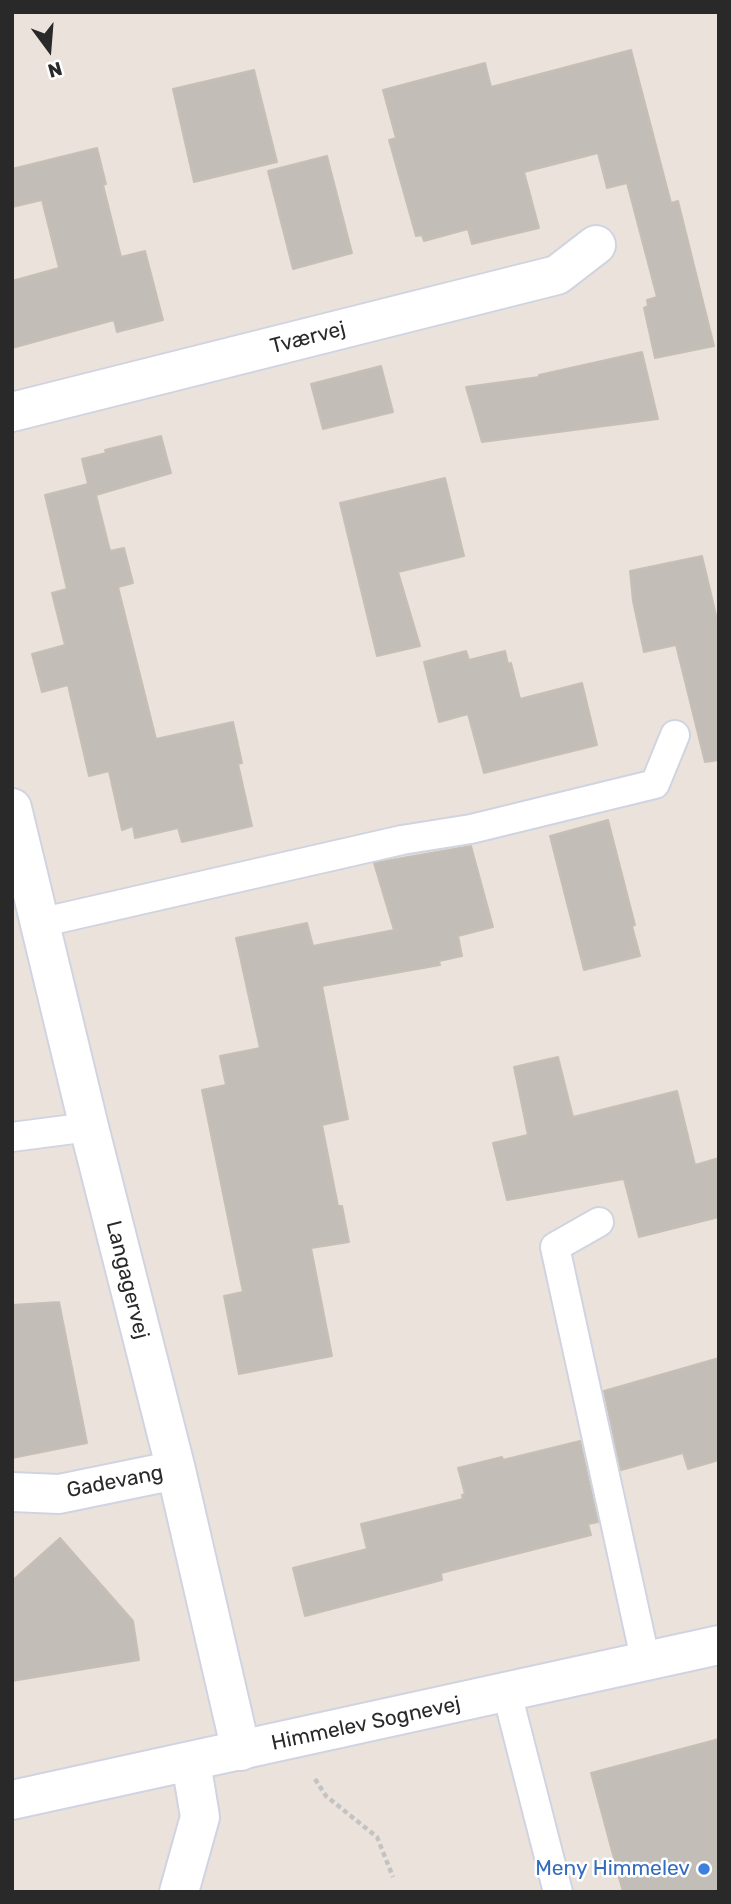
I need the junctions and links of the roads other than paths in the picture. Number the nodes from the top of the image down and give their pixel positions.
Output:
1 (596, 245) dead end
2 (12, 412) edge
3 (675, 735) dead end
4 (12, 808) edge
5 (39, 923) junction
6 (89, 1127) junction
7 (12, 1137) edge
8 (599, 1222) dead end
9 (176, 1470) junction
10 (12, 1492) edge
11 (719, 1645) edge
12 (646, 1663) junction
13 (507, 1693) junction
14 (241, 1751) junction
15 (191, 1762) junction
16 (12, 1800) edge
17 (179, 1892) edge
18 (558, 1892) edge

1 - 2 street, Tværvej
3 - 5 lane
4 - 5 street, Langagervej
5 - 6 street, Langagervej
6 - 7 lane
6 - 9 street, Langagervej
8 - 12 lane
9 - 10 street, Gadevang
9 - 14 street, Langagervej
11 - 12 street, Himmelev Sognevej
12 - 13 street, Himmelev Sognevej
13 - 14 street, Himmelev Sognevej
13 - 18 lane
14 - 15 street, Himmelev Sognevej
15 - 16 street, Himmelev Sognevej
15 - 17 street

